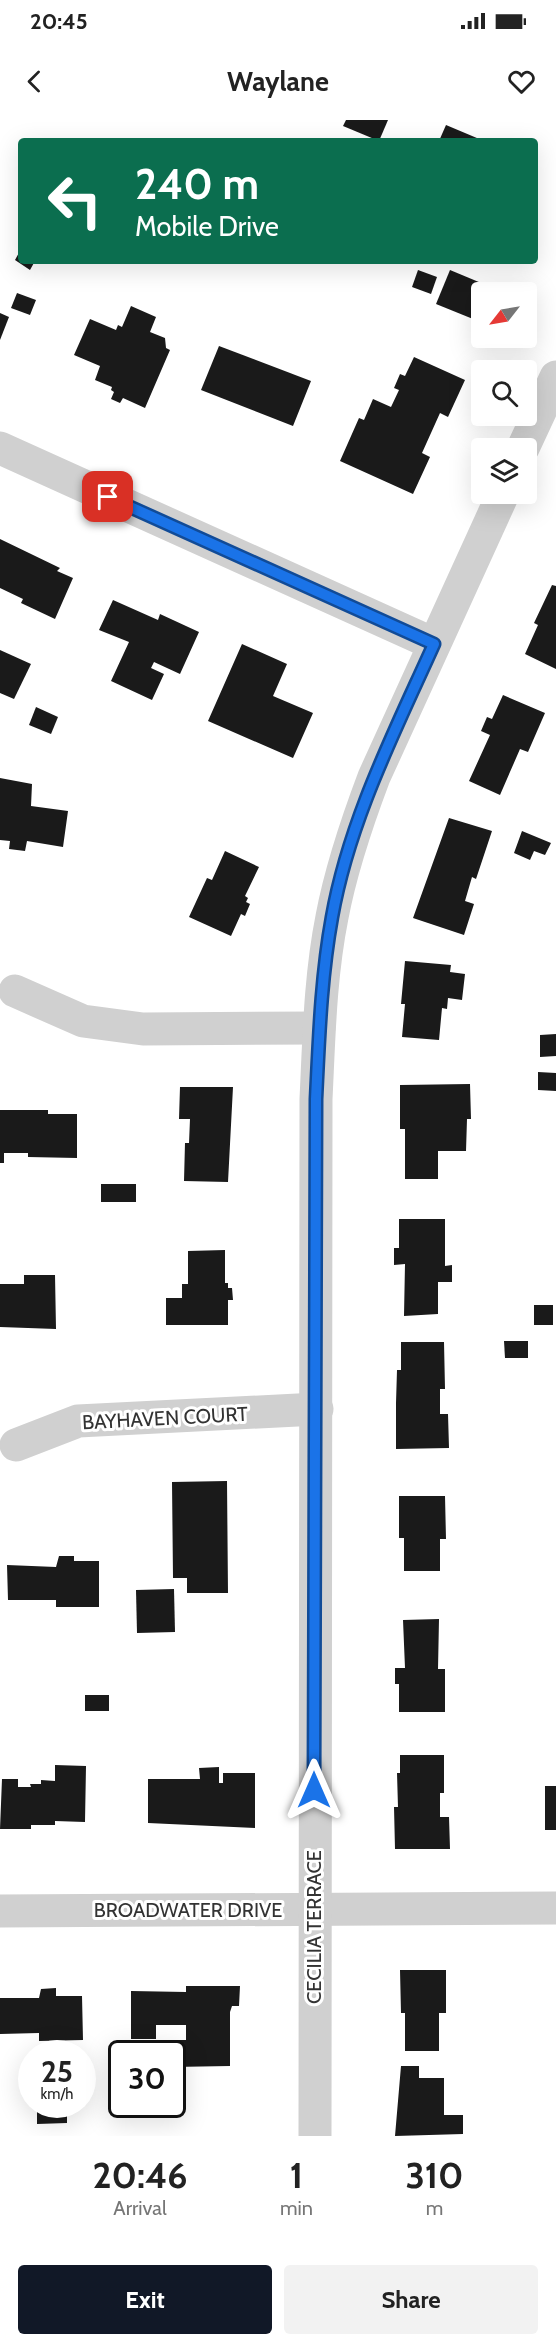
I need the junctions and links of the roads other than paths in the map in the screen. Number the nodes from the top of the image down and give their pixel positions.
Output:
1 (556, 377) edge
2 (528, 438) edge
3 (0, 448) edge
4 (497, 504) edge
5 (434, 644) junction
6 (15, 991) dead end
7 (319, 1028) junction
8 (317, 1409) junction
9 (16, 1445) dead end
10 (556, 1908) edge
11 (314, 1909) junction
12 (0, 1911) edge
13 (315, 2136) edge

1 - 2 street
3 - 5 street
4 - 5 street, CECILIA TERRACE
5 - 7 street, CECILIA TERRACE
6 - 7 street
7 - 8 street, CECILIA TERRACE
8 - 9 street, BAYHAVEN COURT
8 - 11 street, CECILIA TERRACE
10 - 11 street, BROADWATER DRIVE
11 - 12 street, BROADWATER DRIVE
11 - 13 street, CECILIA TERRACE

